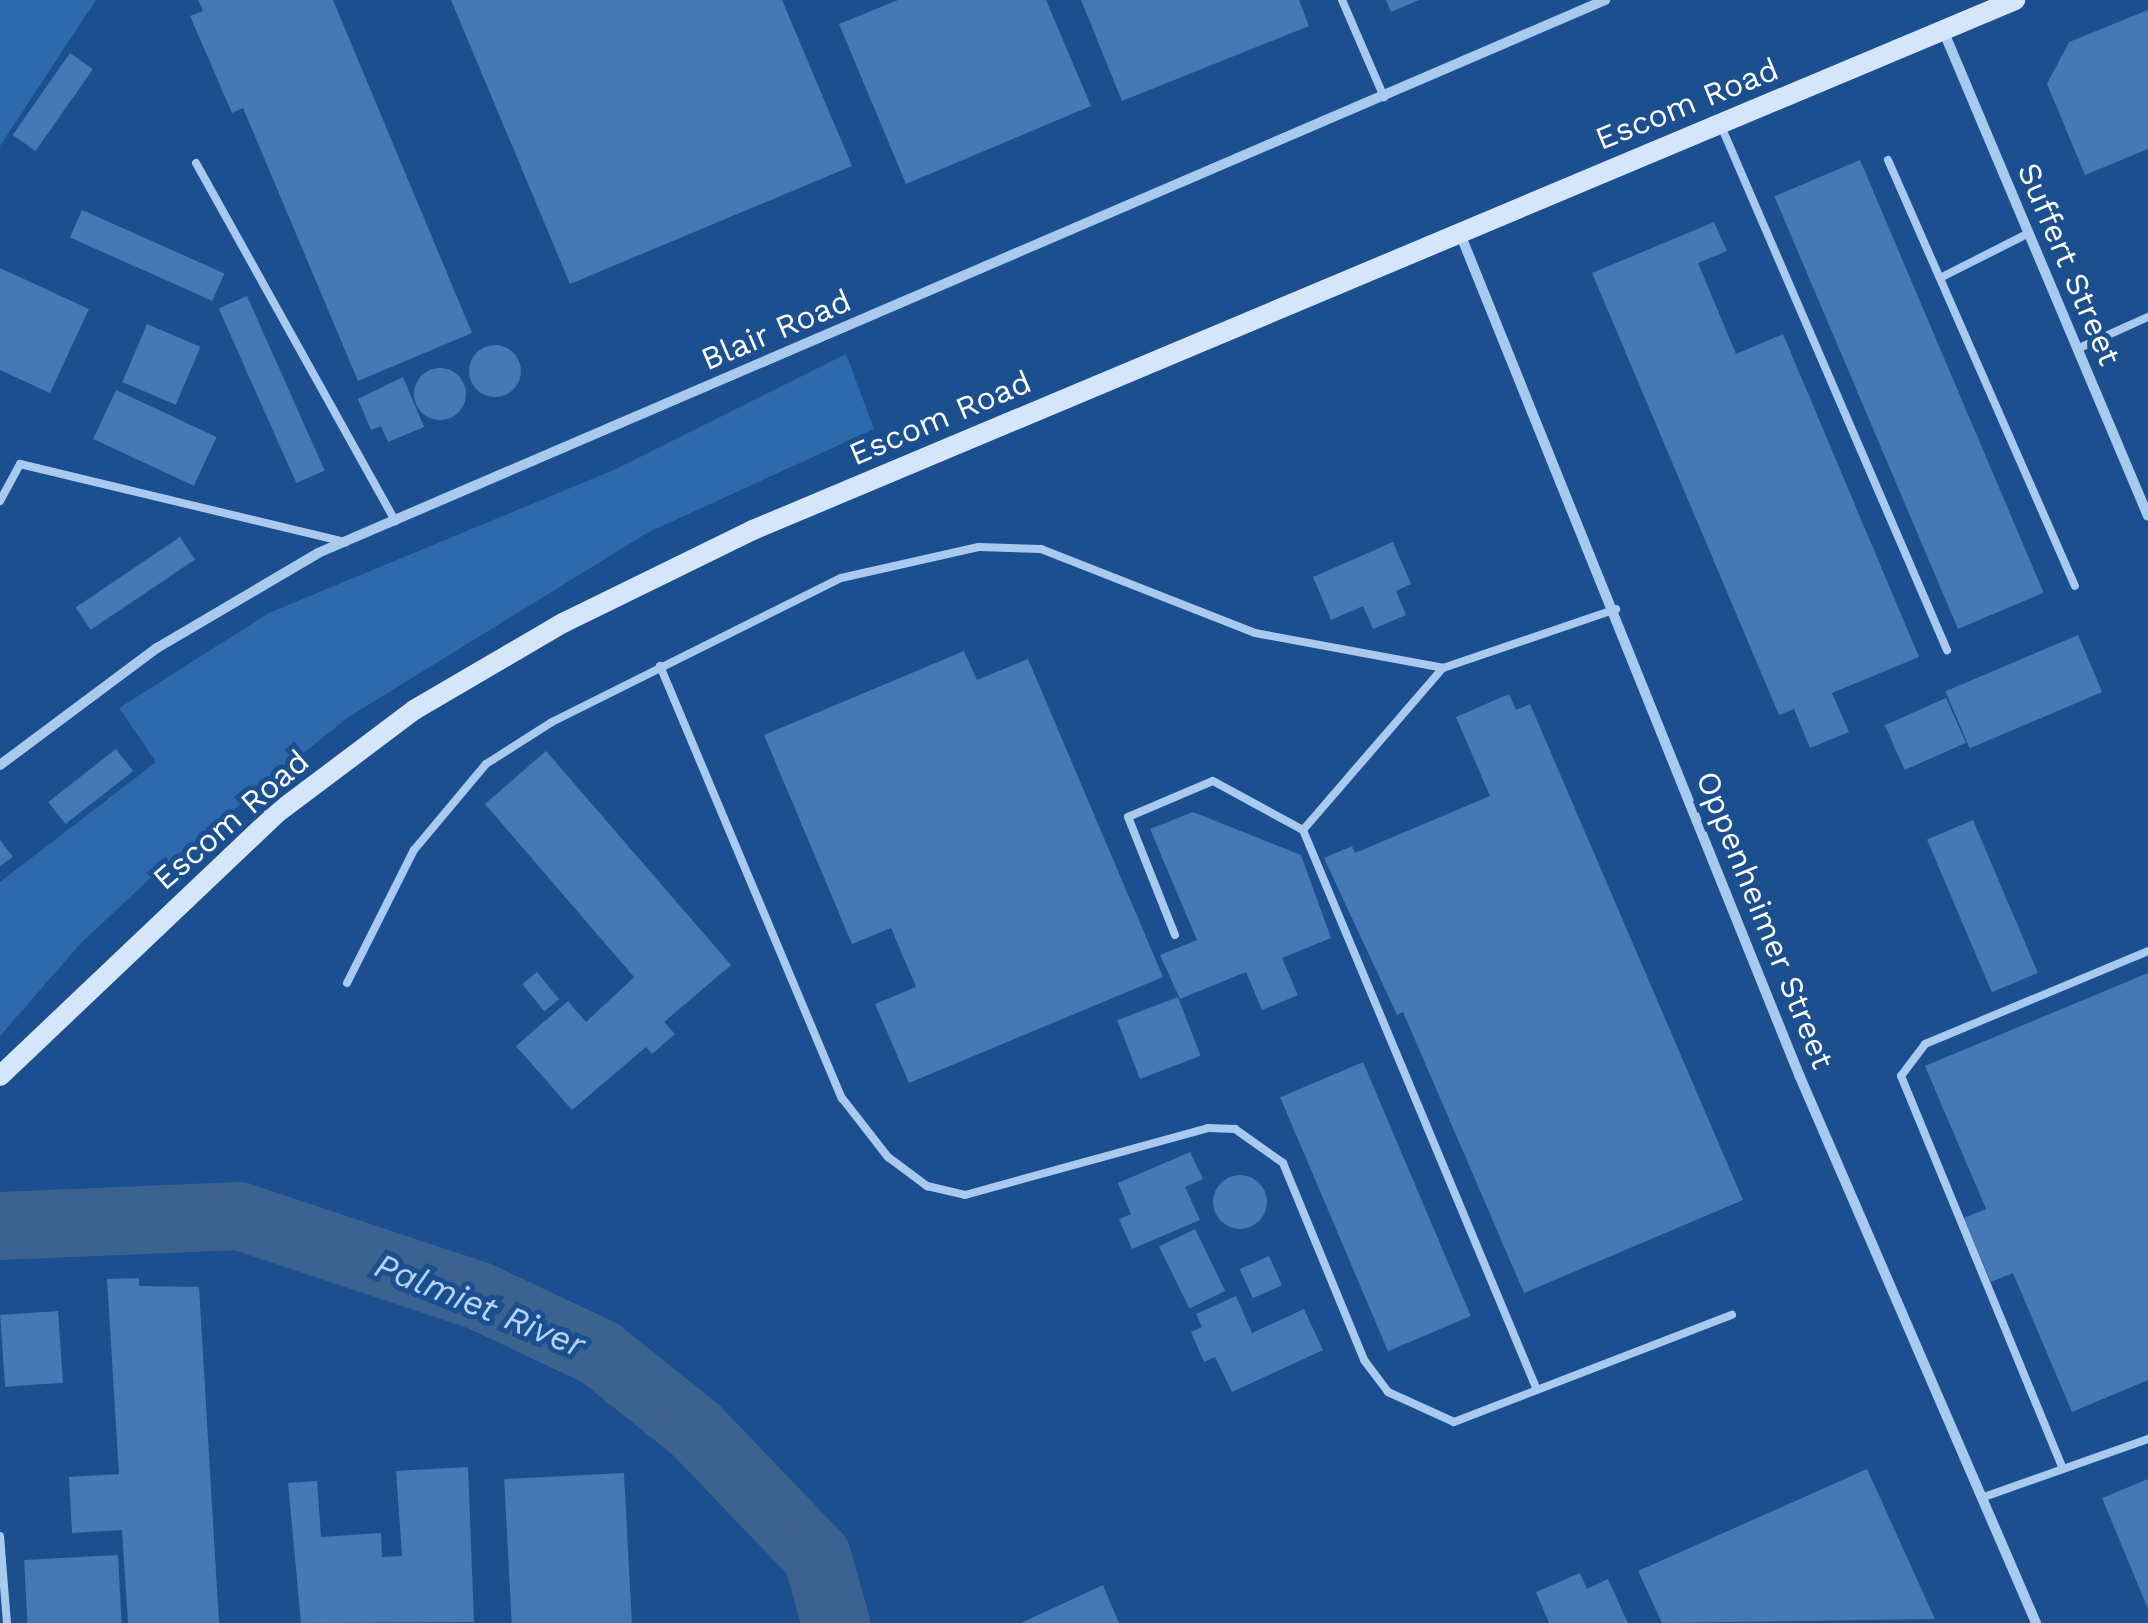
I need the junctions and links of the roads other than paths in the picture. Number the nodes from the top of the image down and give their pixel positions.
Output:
1 (1342, 0) edge
2 (1605, 0) edge
3 (2015, 0) edge
4 (1944, 30) junction
5 (1384, 97) junction
6 (1720, 122) junction
7 (1888, 160) dead end
8 (196, 163) dead end
9 (1458, 230) junction
10 (2029, 233) junction
11 (1940, 278) junction
12 (2148, 317) edge
13 (2077, 349) junction
14 (0, 502) edge
15 (2148, 516) edge
16 (395, 520) junction
17 (346, 542) junction
18 (2075, 586) dead end
19 (1616, 609) junction
20 (1947, 650) dead end
21 (660, 666) junction
22 (1443, 668) junction
23 (0, 766) edge
24 (1302, 830) junction
25 (1176, 934) dead end
26 (2148, 950) edge
27 (347, 982) dead end
28 (0, 1076) edge
29 (1732, 1315) dead end
30 (1537, 1390) junction
31 (2148, 1440) edge
32 (2063, 1469) junction
33 (1984, 1497) junction
34 (0, 1536) edge
35 (6, 1623) edge
36 (2036, 1623) edge

1 - 5 lane
2 - 5 street, Blair Road
3 - 4 street, Escom Road
4 - 6 street, Escom Road
4 - 10 street, Suffert Street
5 - 16 street, Blair Road
6 - 9 street, Escom Road
6 - 20 lane
7 - 11 lane
8 - 16 lane
9 - 19 street, Oppenheimer Street
9 - 28 street, Escom Road
10 - 11 lane
10 - 13 street, Suffert Street
11 - 18 lane
12 - 13 lane
13 - 15 street, Suffert Street
14 - 17 lane
16 - 17 street, Blair Road
17 - 23 street, Blair Road
19 - 22 lane
19 - 33 street, Oppenheimer Street
21 - 22 lane
21 - 27 lane
21 - 30 lane
22 - 24 lane
24 - 25 lane
24 - 30 lane
26 - 32 lane
29 - 30 lane
31 - 32 lane
32 - 33 lane
33 - 36 street, Oppenheimer Street
34 - 35 lane

